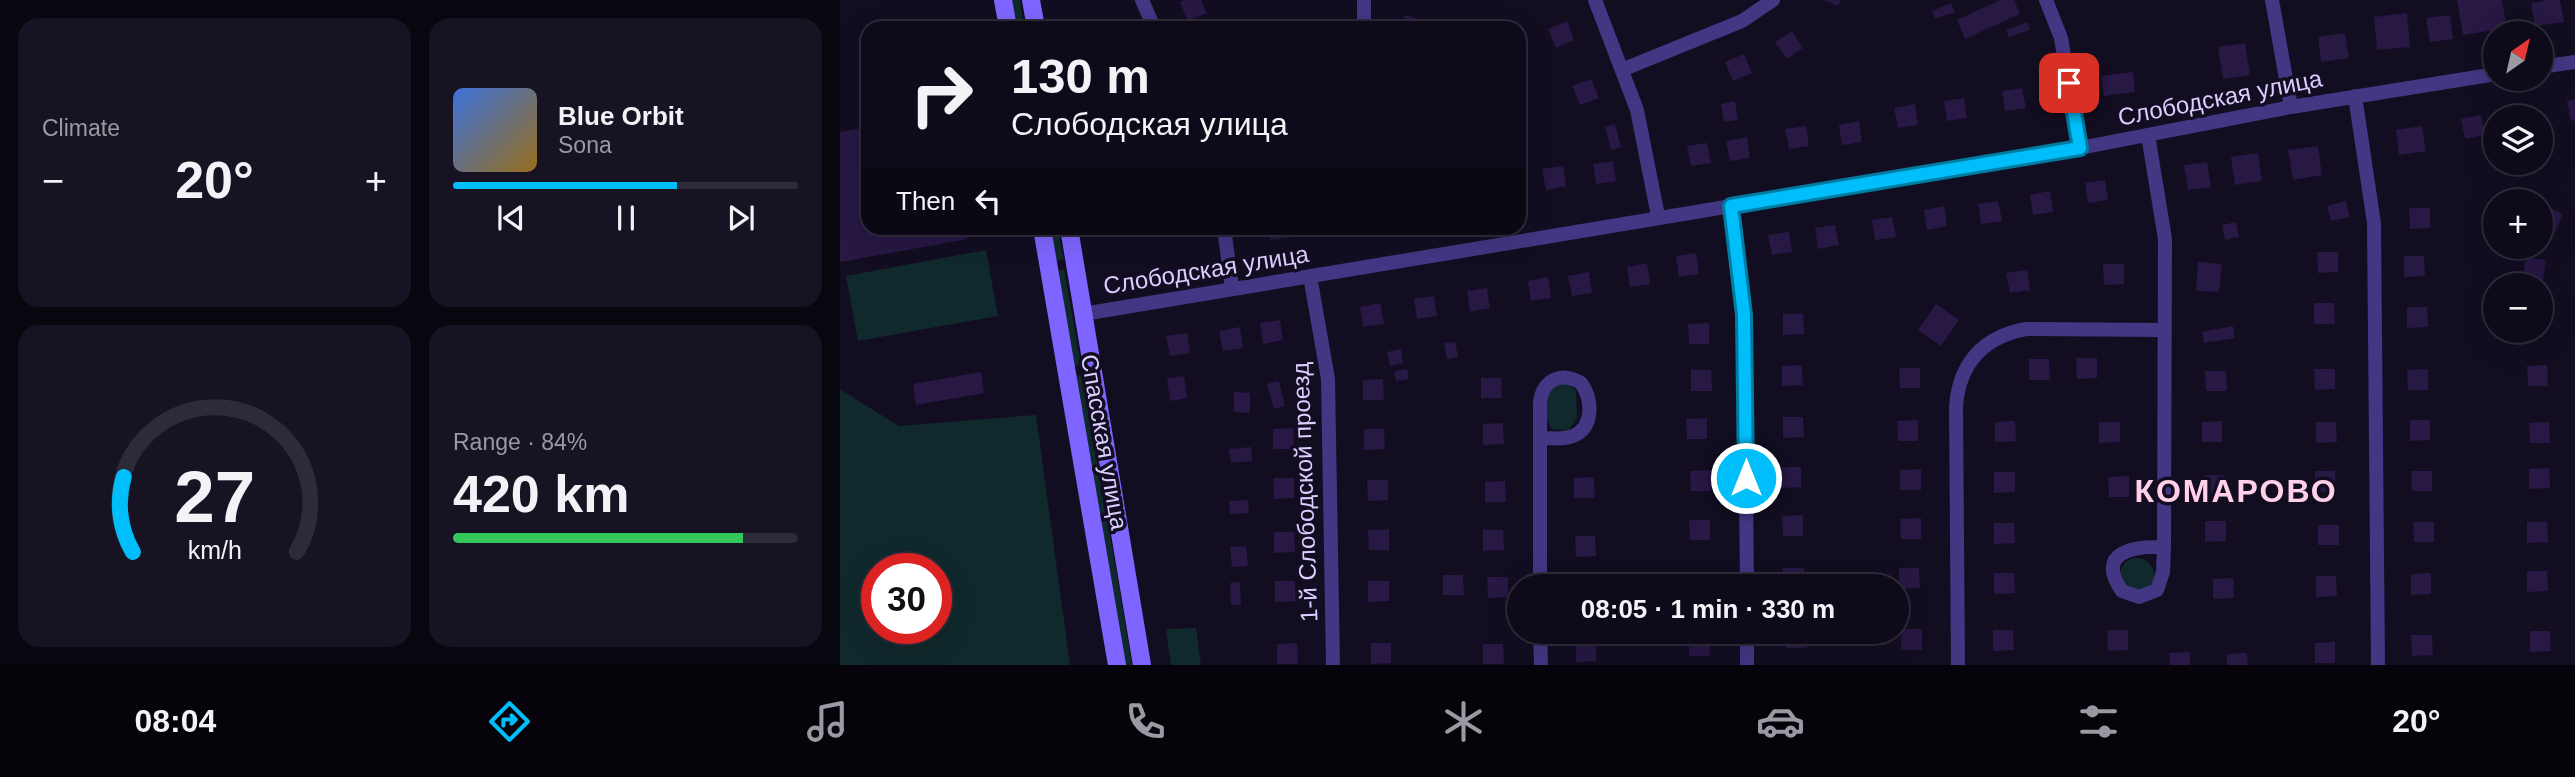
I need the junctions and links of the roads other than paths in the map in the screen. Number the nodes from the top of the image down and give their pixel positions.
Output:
1 (1003, 0) edge
2 (1031, 0) edge
3 (1142, 0) edge
4 (1364, 0) edge
5 (1595, 0) edge
6 (1773, 0) edge
7 (2046, 0) edge
8 (2272, 0) edge
9 (1006, 21) edge
10 (1035, 21) edge
11 (1151, 21) edge
12 (1364, 21) edge
13 (2575, 62) edge
14 (2553, 65) edge
15 (1624, 69) junction
16 (2483, 76) edge
17 (2355, 96) junction
18 (2291, 107) junction
19 (2148, 135) junction
20 (2080, 148) junction
21 (1731, 206) junction
22 (1658, 216) junction
23 (1043, 235) edge
24 (1070, 235) edge
25 (1225, 235) edge
26 (1310, 276) junction
27 (1232, 288) junction
28 (1083, 314) junction
29 (2162, 330) junction
30 (1540, 438) junction
31 (2164, 547) dead end
32 (1540, 574) edge
33 (1747, 574) edge
34 (1541, 644) edge
35 (1747, 644) edge
36 (1117, 665) edge
37 (1142, 665) edge
38 (1333, 665) edge
39 (1541, 665) edge
40 (1748, 665) edge
41 (1958, 665) edge
42 (2378, 665) edge

1 - 9 street
2 - 10 street
3 - 11 street
4 - 12 street
5 - 15 street
6 - 15 street
7 - 20 street
8 - 18 street
13 - 14 street
15 - 22 street
16 - 17 street, Слободская улица
17 - 18 street, Слободская улица
17 - 42 street
18 - 19 street, Слободская улица
19 - 20 street, Слободская улица
19 - 29 street
20 - 21 street, Слободская улица
21 - 22 street, Слободская улица
21 - 33 street
22 - 26 street, Слободская улица
23 - 36 street, Спасская улица
24 - 28 street, Спасская улица
25 - 27 street
26 - 27 street, Слободская улица
26 - 38 street, 1-й Слободской проезд
27 - 28 street, Слободская улица
28 - 37 street, Спасская улица
29 - 31 street
29 - 41 street
30 - 30 street
30 - 32 street
34 - 39 street
35 - 40 street

